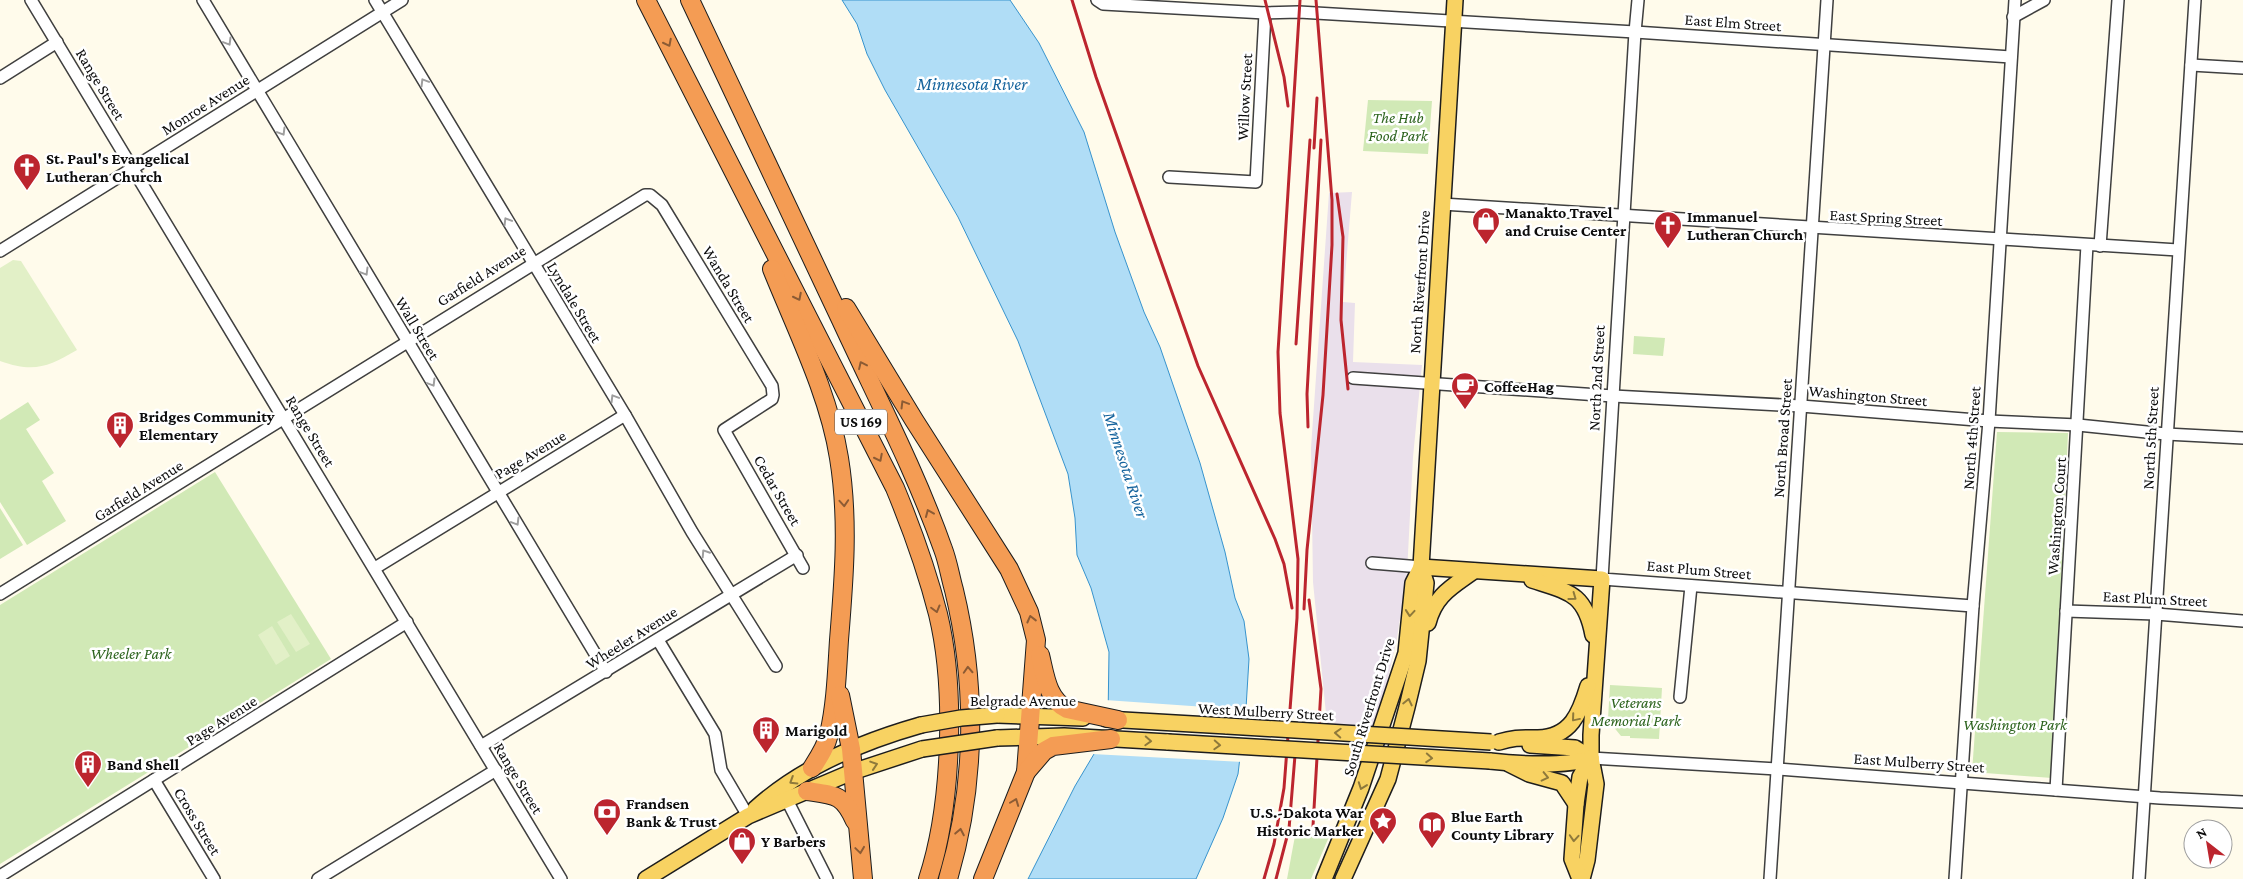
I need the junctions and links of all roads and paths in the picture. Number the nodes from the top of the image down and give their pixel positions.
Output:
1 (31, 0) edge
2 (203, 0) edge
3 (375, 0) edge
4 (402, 0) edge
5 (646, 0) edge
6 (690, 0) edge
7 (1097, 0) edge
8 (1455, 0) edge
9 (1638, 0) edge
10 (1827, 0) edge
11 (2015, 0) edge
12 (2044, 0) edge
13 (2118, 0) edge
14 (2195, 0) edge
15 (383, 12) junction
16 (1265, 14) junction
17 (2014, 17) junction
18 (1454, 21) junction
19 (1634, 32) junction
20 (57, 42) junction
21 (1824, 45) junction
22 (2011, 57) junction
23 (2191, 65) junction
24 (2243, 68) edge
25 (0, 78) edge
26 (257, 91) junction
27 (133, 168) junction
28 (735, 176) junction
29 (1169, 176) dead end
30 (650, 195) joint
31 (1442, 204) junction
32 (792, 215) junction
33 (1623, 215) junction
34 (1813, 229) junction
35 (2000, 240) junction
36 (2087, 245) junction
37 (2100, 246) junction
38 (2178, 250) junction
39 (0, 251) edge
40 (532, 263) junction
41 (406, 341) junction
42 (1353, 378) dead end
43 (1431, 384) junction
44 (1613, 396) junction
45 (1801, 406) junction
46 (625, 415) junction
47 (284, 418) junction
48 (1989, 421) junction
49 (2078, 425) junction
50 (724, 430) joint
51 (2166, 434) junction
52 (2243, 438) edge
53 (498, 492) junction
54 (797, 555) junction
55 (1372, 562) dead end
56 (1421, 567) junction
57 (375, 568) junction
58 (803, 568) dead end
59 (1474, 570) junction
60 (1512, 573) junction
61 (1602, 579) junction
62 (1691, 586) junction
63 (0, 594) edge
64 (732, 594) junction
65 (1788, 594) junction
66 (1973, 606) junction
67 (2066, 611) junction
68 (2156, 614) junction
69 (2243, 621) edge
70 (408, 622) junction
71 (658, 640) junction
72 (1036, 640) junction
73 (1596, 656) junction
74 (1418, 660) junction
75 (776, 666) dead end
76 (606, 672) junction
77 (837, 672) junction
78 (1680, 697) dead end
79 (1067, 713) junction
80 (1029, 714) junction
81 (1118, 720) joint
82 (1028, 737) junction
83 (1112, 739) joint
84 (1064, 740) junction
85 (1495, 742) junction
86 (481, 746) junction
87 (851, 749) junction
88 (1591, 758) junction
89 (1505, 762) junction
90 (812, 768) junction
91 (1777, 769) junction
92 (496, 770) junction
93 (852, 772) junction
94 (1026, 772) junction
95 (154, 780) junction
96 (1961, 783) junction
97 (2056, 790) junction
98 (807, 791) junction
99 (2144, 797) junction
100 (786, 800) junction
101 (2243, 802) edge
102 (1576, 804) junction
103 (748, 816) junction
104 (857, 826) junction
105 (1572, 858) junction
106 (0, 876) edge
107 (214, 879) edge
108 (318, 879) edge
109 (561, 879) edge
110 (646, 879) edge
111 (827, 879) edge
112 (864, 879) edge
113 (928, 879) edge
114 (948, 879) edge
115 (983, 879) edge
116 (1324, 879) edge
117 (1343, 879) edge
118 (1569, 879) edge
119 (1581, 879) edge
120 (1770, 879) edge
121 (1955, 879) edge
122 (2139, 879) edge

1 - 20 street, Range Street
2 -> 26 street, Wall Street
3 - 15 street, Lyndale Street
4 - 15 street, Monroe Avenue
5 -> 28 highway, US 169
6 - 32 highway, US 169
7 - 16 street, East Elm Street
8 - 18 main road, North Riverfront Drive
9 - 19 street, North 2nd Street
10 - 21 street, North Broad Street
11 - 17 street, North 4th Street
12 - 17 street
13 - 37 street
14 - 23 street, North 5th Street
15 - 26 street, Monroe Avenue
40 -> 15 street, Lyndale Street
16 - 18 street, East Elm Street
16 - 29 street, Willow Street
17 - 22 street, North 4th Street
18 - 19 street, East Elm Street
18 - 31 main road, North Riverfront Drive
19 - 21 street, East Elm Street
19 - 33 street, North 2nd Street
20 - 25 street
20 - 27 street, Range Street
21 - 22 street, East Elm Street
21 - 34 street, North Broad Street
22 - 35 street, North 4th Street
23 - 24 street
23 - 38 street, North 5th Street
26 - 27 street, Monroe Avenue
26 -> 41 street, Wall Street
27 - 39 street, Monroe Avenue
27 - 47 street, Range Street
28 -> 77 highway
28 -> 113 highway, US 169
30 - 40 street, Garfield Avenue
30 - 50 street, Wanda Street
31 - 33 street, East Spring Street
31 - 43 main road, North Riverfront Drive
72 -> 32 highway
114 -> 32 highway, US 169
33 - 34 street, East Spring Street
33 - 44 street, North 2nd Street
34 - 35 street, East Spring Street
34 - 45 street, North Broad Street
35 - 36 street, East Spring Street
35 - 48 street, North 4th Street
36 - 37 street, East Spring Street
36 - 49 street, Washington Court
37 - 38 street, East Spring Street
38 - 51 street, North 5th Street
40 - 41 street, Garfield Avenue
46 -> 40 street, Lyndale Street
41 - 47 street, Garfield Avenue
41 -> 53 street, Wall Street
42 - 43 street, Washington Street
43 - 44 street, Washington Street
43 - 56 main road, North Riverfront Drive
44 - 45 street, Washington Street
44 - 61 street, North 2nd Street
45 - 48 street, Washington Street
45 - 65 street, North Broad Street
46 - 53 street, Page Avenue
64 -> 46 street, Lyndale Street
47 - 57 street, Range Street
47 - 63 street, Garfield Avenue
48 - 49 street, Washington Street
48 - 66 street, North 4th Street
49 - 51 street, Washington Street
49 - 67 street, Washington Court
50 - 54 street, Cedar Street
51 - 52 street, Washington Street
51 - 68 street, North 5th Street
53 - 57 street, Page Avenue
53 -> 76 street, Wall Street
54 - 58 street, Cedar Street
54 - 64 street, Wheeler Avenue
55 - 56 street
56 - 59 main road, East Plum Street
56 - 74 main road, South Riverfront Drive
56 -> 116 main road, South Riverfront Drive
57 - 70 street, Range Street
59 - 60 main road, East Plum Street
59 - 74 main road
60 - 61 main road, East Plum Street
60 -> 73 main road
61 - 62 street, East Plum Street
61 - 73 main road, North 2nd Street
62 - 65 street, East Plum Street
62 - 78 street
64 - 71 street, Wheeler Avenue
64 - 75 street, Lyndale Street
65 - 66 street, East Plum Street
65 - 91 street, North Broad Street
66 - 96 street, North 4th Street
67 - 68 street, East Plum Street
67 - 97 street, Washington Court
68 - 69 street, East Plum Street
68 - 99 street, North 5th Street
70 - 86 street, Range Street
70 - 95 street, Page Avenue
71 - 76 street, Wheeler Avenue
71 - 103 street
72 - 79 highway
72 - 80 highway
73 -> 85 main road
73 - 88 main road, North 2nd Street
117 -> 74 main road, South Riverfront Drive
76 - 86 street, Wheeler Avenue
77 - 87 highway
77 - 90 highway
79 - 80 main road, Belgrade Avenue
79 - 81 highway
80 - 82 highway
80 - 87 main road, Belgrade Avenue, bridge
85 -> 81 main road, West Mulberry Street, bridge
82 - 84 main road, Belgrade Avenue
93 -> 82 main road, Belgrade Avenue, bridge
82 - 94 highway
83 - 84 highway
83 -> 89 main road, bridge
84 - 94 highway
85 - 88 main road
86 - 92 street, Range Street
87 - 90 main road, Belgrade Avenue
87 - 93 highway
88 - 89 main road
88 - 91 street, East Mulberry Street
88 - 102 main road, North 2nd Street
88 - 119 main road, North 2nd Street
89 -> 102 main road
90 -> 103 main road, Belgrade Avenue
91 - 96 street, East Mulberry Street
91 - 120 street, North Broad Street
92 - 108 street
92 - 109 street, Range Street
93 - 98 main road, Belgrade Avenue
93 - 104 highway
115 -> 94 highway
95 - 106 street, Page Avenue
95 - 107 street, Cross Street
96 - 97 street, East Mulberry Street
96 - 121 street, North 4th Street
97 - 99 street, East Mulberry Street
98 - 100 main road, Belgrade Avenue
98 - 104 highway
99 - 101 street, East Mulberry Street
99 - 122 street, North 5th Street
100 - 103 main road, Belgrade Avenue
100 - 111 street
102 -> 105 main road, North 2nd Street
103 - 110 main road, Belgrade Avenue
104 -> 112 highway
105 - 118 main road
105 - 119 main road, North 2nd Street

